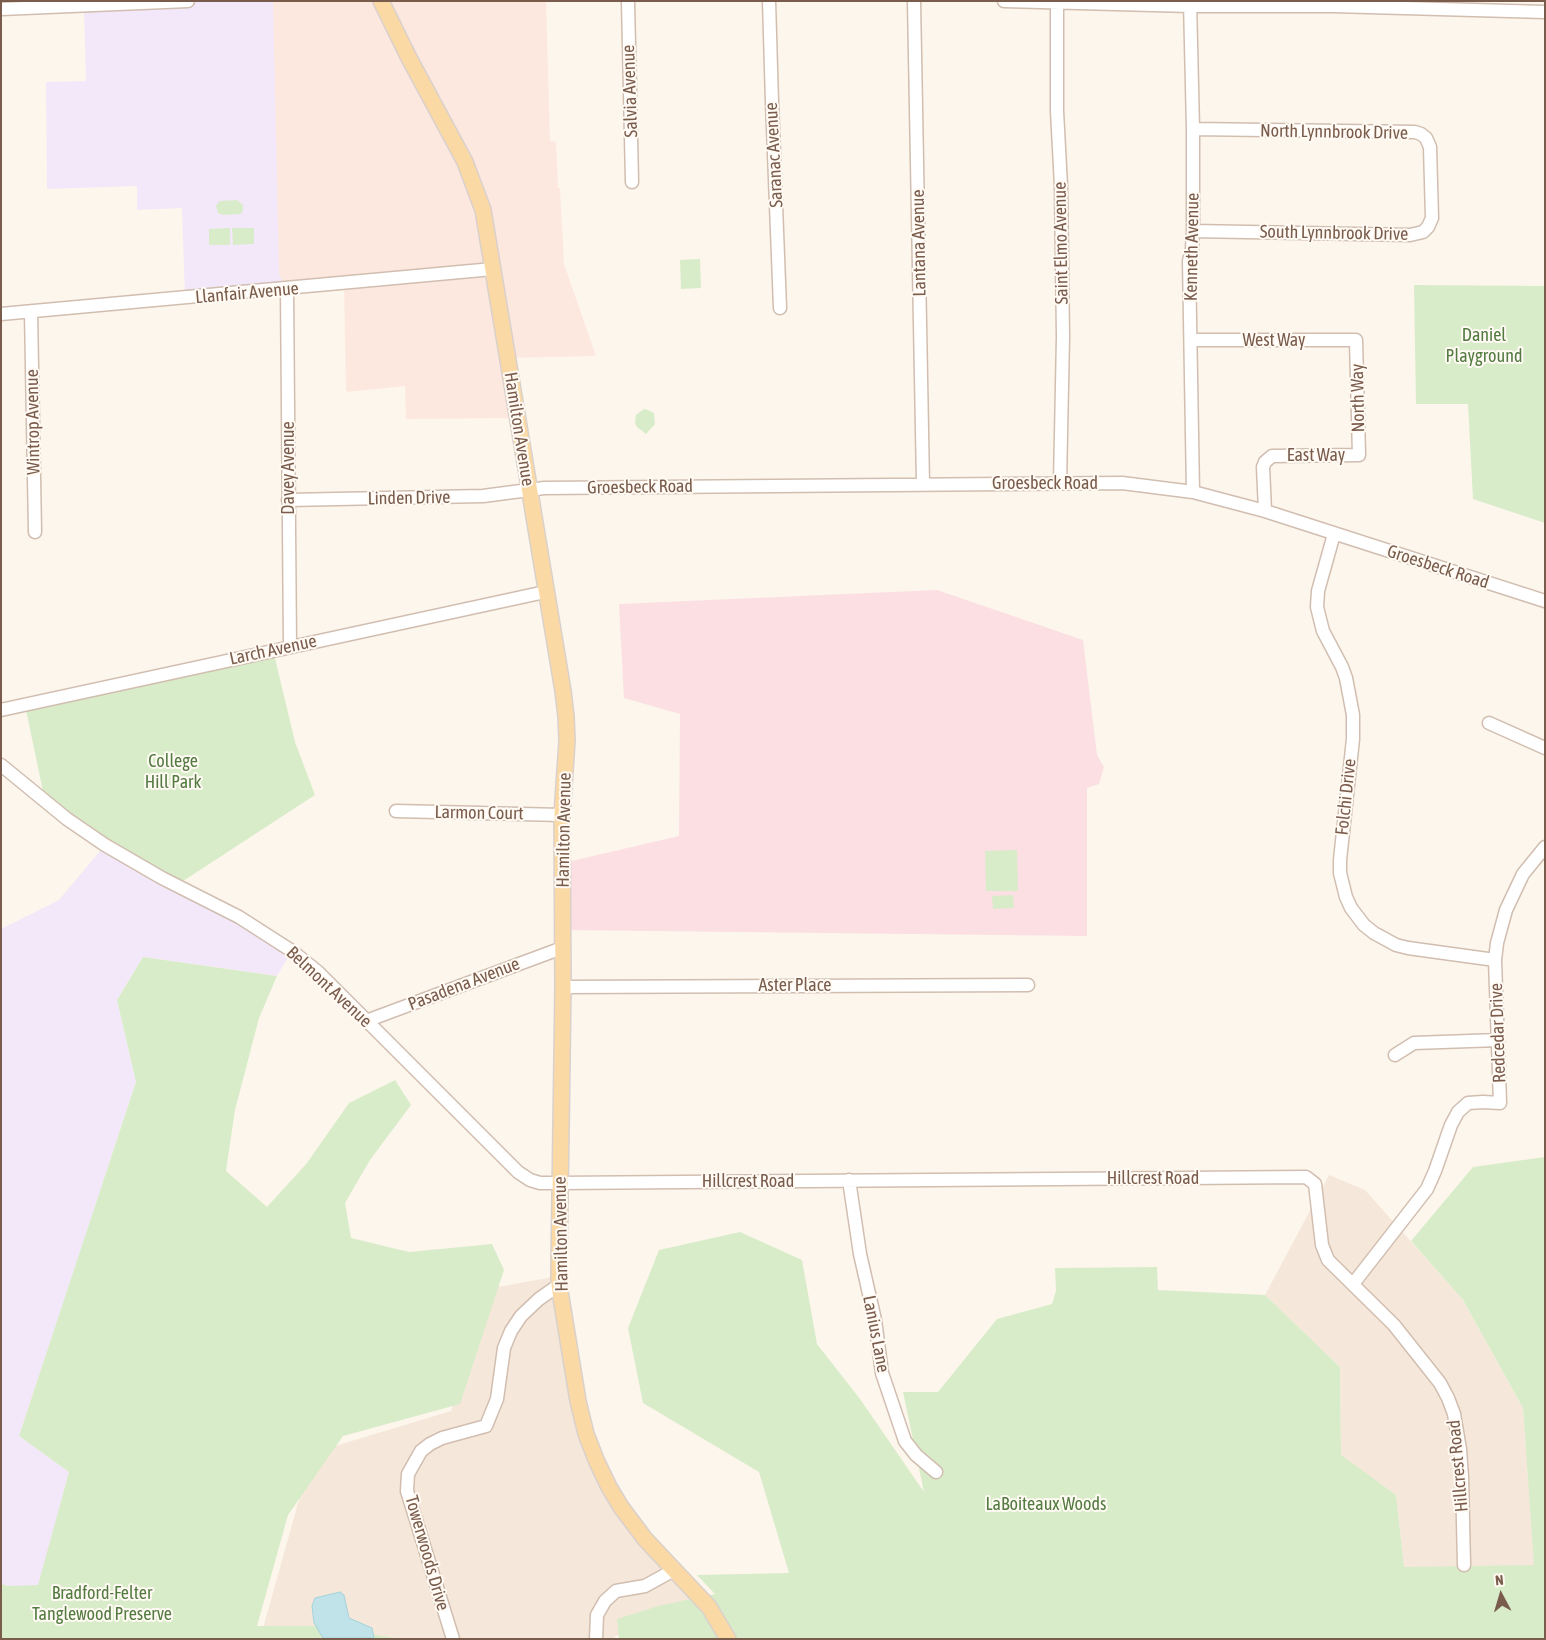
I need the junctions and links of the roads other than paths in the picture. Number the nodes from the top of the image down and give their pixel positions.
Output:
1 (188, 1) edge
2 (381, 1) edge
3 (628, 1) edge
4 (769, 1) edge
5 (914, 1) edge
6 (1004, 1) edge
7 (1057, 2) junction
8 (1190, 3) edge
9 (1333, 4) edge
10 (1, 9) edge
11 (1545, 12) edge
12 (1193, 129) junction
13 (632, 182) dead end
14 (1432, 184) joint
15 (1193, 231) junction
16 (493, 269) junction
17 (287, 289) junction
18 (780, 308) dead end
19 (31, 312) junction
20 (1, 314) edge
21 (1191, 340) junction
22 (1356, 340) joint
23 (1359, 456) joint
24 (1060, 482) junction
25 (924, 484) junction
26 (529, 492) junction
27 (1194, 492) junction
28 (288, 500) junction
29 (1265, 511) junction
30 (35, 532) dead end
31 (1334, 534) junction
32 (545, 592) junction
33 (1545, 601) edge
34 (290, 646) junction
35 (1, 710) edge
36 (1489, 723) dead end
37 (1545, 748) edge
38 (1, 765) edge
39 (396, 811) dead end
40 (562, 814) junction
41 (1545, 847) edge
42 (562, 948) junction
43 (1495, 960) junction
44 (1028, 985) dead end
45 (563, 987) junction
46 (366, 1021) junction
47 (1498, 1040) junction
48 (1395, 1056) dead end
49 (849, 1180) junction
50 (559, 1183) junction
51 (1353, 1284) junction
52 (560, 1285) junction
53 (936, 1472) dead end
54 (1464, 1565) dead end
55 (674, 1570) junction
56 (452, 1639) edge
57 (596, 1639) edge
58 (728, 1639) edge

1 - 10 street
2 - 16 main road, Hamilton Avenue
3 - 13 street, Salvia Avenue
4 - 18 street, Saranac Avenue
5 - 25 street, Lantana Avenue
6 - 7 street
7 - 8 street
7 - 24 street, Saint Elmo Avenue
8 - 9 street
8 - 12 street, Kenneth Avenue
9 - 11 street
12 - 14 street, North Lynnbrook Drive
12 - 15 street, Kenneth Avenue
14 - 15 street, South Lynnbrook Drive
15 - 21 street, Kenneth Avenue
16 - 17 street, Llanfair Avenue
16 - 26 main road, Hamilton Avenue
17 - 19 street, Llanfair Avenue
17 - 28 street, Davey Avenue
19 - 20 street, Llanfair Avenue
19 - 30 street, Wintrop Avenue
21 - 22 street, West Way
21 - 27 street, Kenneth Avenue
22 - 23 street, North Way
23 - 29 street, East Way
24 - 25 street, Groesbeck Road
24 - 27 street, Groesbeck Road
25 - 26 street, Groesbeck Road
26 - 28 street, Linden Drive
26 - 32 main road, Hamilton Avenue
27 - 29 street, Groesbeck Road
28 - 34 street, Davey Avenue
29 - 31 street, Groesbeck Road
31 - 33 street, Groesbeck Road
31 - 43 street, Folchi Drive
32 - 34 street, Larch Avenue
32 - 40 main road, Hamilton Avenue
34 - 35 street, Larch Avenue
36 - 37 street
38 - 46 street, Belmont Avenue
39 - 40 street, Larmon Court
40 - 42 main road, Hamilton Avenue
41 - 43 street, Redcedar Drive
42 - 45 main road, Hamilton Avenue
42 - 46 street, Pasadena Avenue
43 - 47 street, Redcedar Drive
44 - 45 street, Aster Place
45 - 50 main road, Hamilton Avenue
46 - 50 street, Belmont Avenue
47 - 48 street
47 - 51 street, Redcedar Drive
49 - 50 street, Hillcrest Road
49 - 51 street, Hillcrest Road
49 - 53 street, Lanius Lane
50 - 52 main road, Hamilton Avenue
51 - 54 street, Hillcrest Road
52 - 55 main road, Hamilton Avenue
52 - 56 street, Towerwoods Drive
55 - 57 street
55 - 58 main road, Hamilton Avenue

